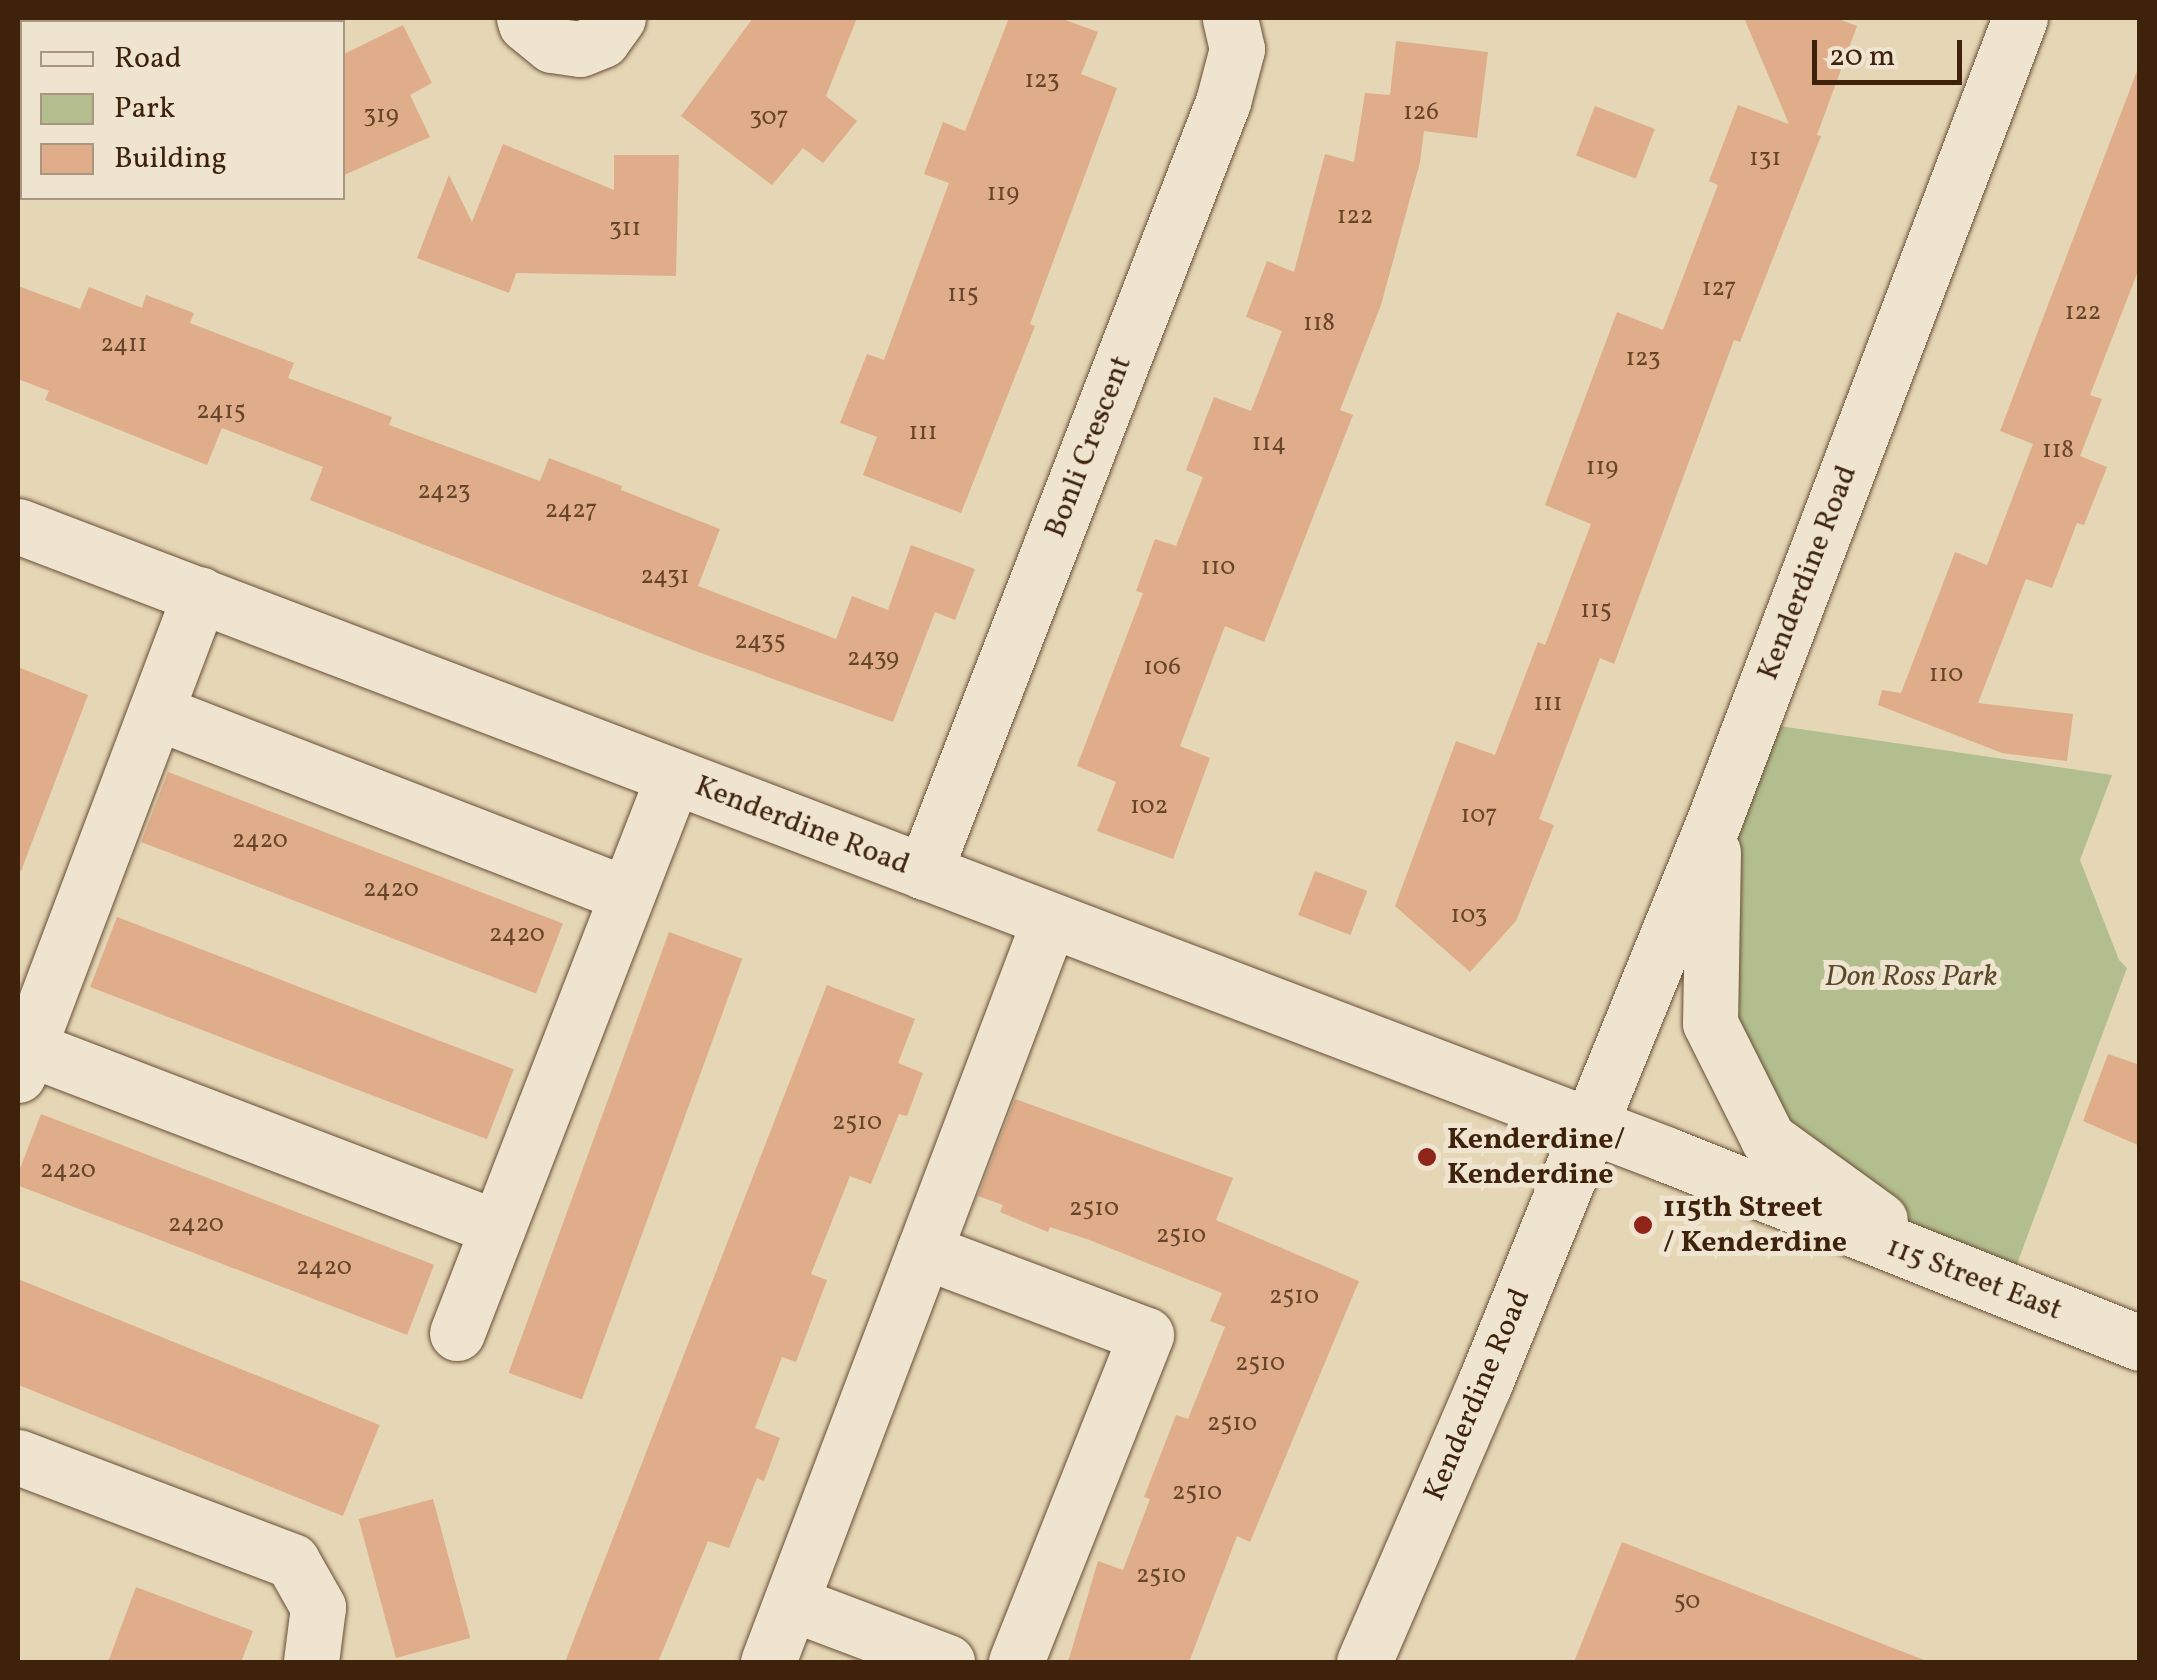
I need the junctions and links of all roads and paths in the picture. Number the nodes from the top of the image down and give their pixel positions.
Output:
1 (524, 18) edge
2 (618, 18) edge
3 (1230, 18) edge
4 (2020, 18) edge
5 (18, 526) edge
6 (200, 594) junction
7 (156, 712) junction
8 (673, 777) junction
9 (1714, 821) junction
10 (924, 872) junction
11 (626, 894) junction
12 (1048, 921) junction
13 (23, 1061) edge
14 (1587, 1125) junction
15 (498, 1228) junction
16 (924, 1251) junction
17 (1946, 1269) junction
18 (457, 1334) dead end
19 (2140, 1343) edge
20 (18, 1456) edge
21 (791, 1603) junction
22 (311, 1662) edge
23 (768, 1662) edge
24 (947, 1662) edge
25 (1016, 1662) edge
26 (1364, 1662) edge

1 - 2 street
3 - 10 street, Bonli Crescent
4 - 9 street, Kenderdine Road
5 - 6 street, Kenderdine Road
6 - 7 street
6 - 8 street, Kenderdine Road
7 - 11 street
7 - 13 street
8 - 10 street, Kenderdine Road
8 - 11 street
9 - 14 street, Kenderdine Road
9 - 17 street
10 - 12 street, Kenderdine Road
11 - 15 street
12 - 14 street, Kenderdine Road
12 - 16 street
13 - 15 street
14 - 17 street, 115 Street East
14 - 26 street, Kenderdine Road
15 - 18 street
16 - 21 street
16 - 25 street
17 - 19 street, 115 Street East
20 - 22 street
21 - 23 street
21 - 24 street

